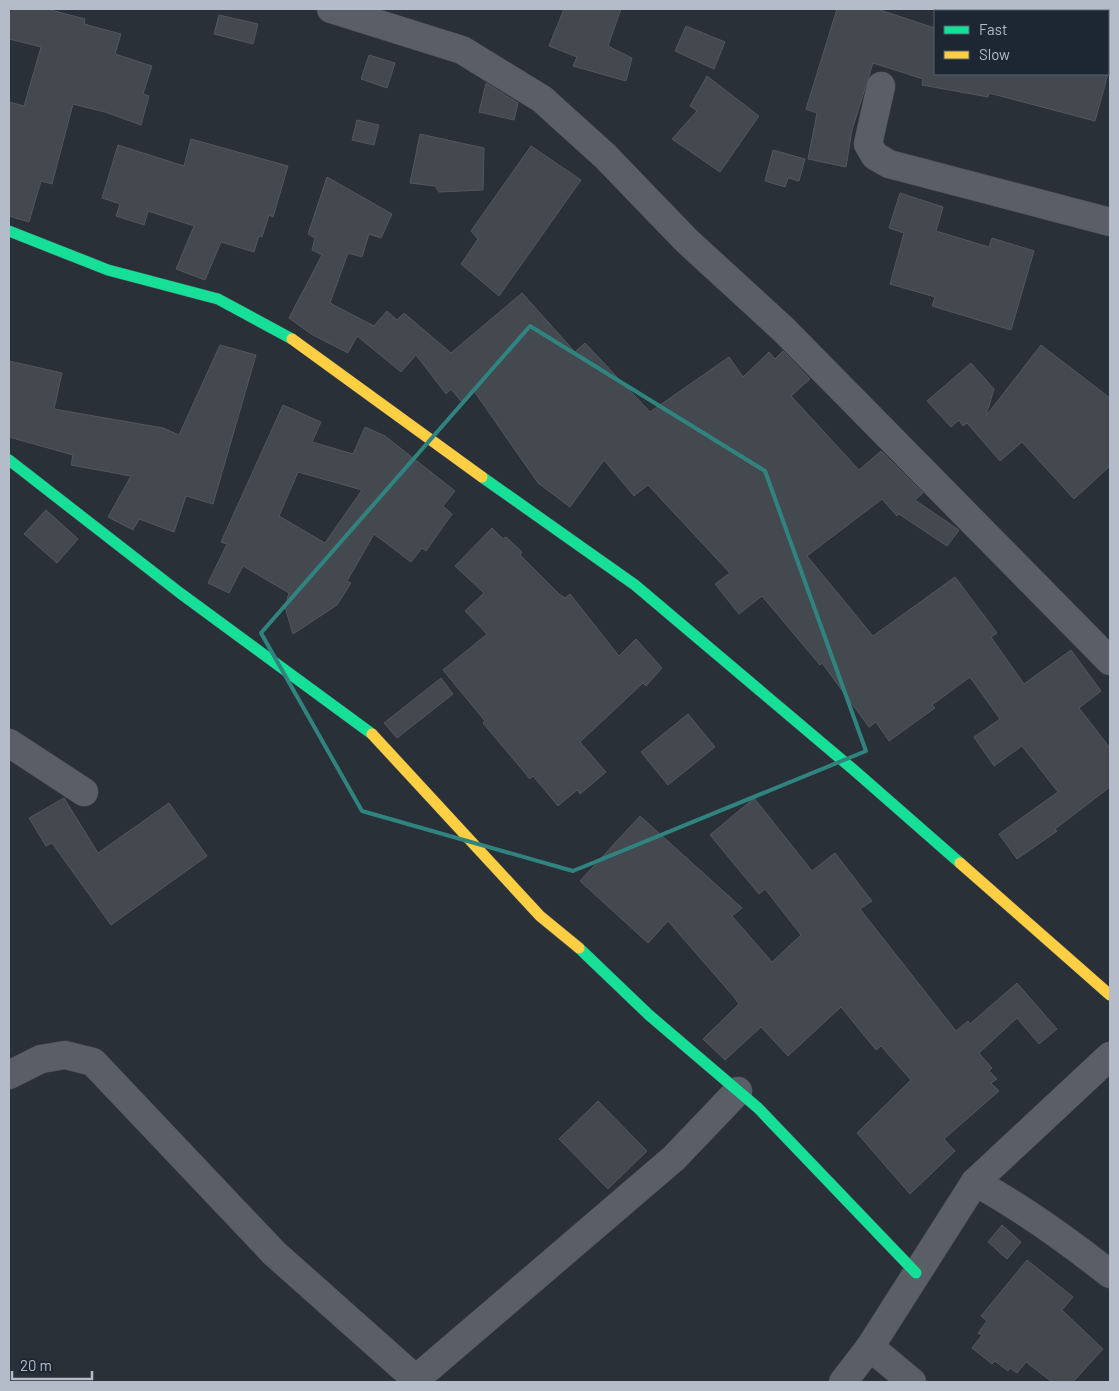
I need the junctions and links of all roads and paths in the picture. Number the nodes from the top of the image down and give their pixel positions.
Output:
1 (331, 9) edge
2 (881, 86) dead end
3 (1110, 222) edge
4 (9, 231) edge
5 (9, 460) edge
6 (1110, 661) edge
7 (9, 743) edge
8 (84, 792) dead end
9 (1110, 995) edge
10 (1110, 1056) edge
11 (9, 1075) edge
12 (738, 1091) junction
13 (975, 1182) junction
14 (916, 1273) junction
15 (1110, 1274) edge
16 (870, 1347) junction
17 (417, 1381) edge
18 (843, 1382) edge
19 (912, 1382) edge

1 - 6 street
2 - 3 street
4 - 9 street
5 - 12 street
7 - 8 street
10 - 13 street
11 - 17 street
12 - 14 street
12 - 17 street
13 - 14 street
13 - 15 street
14 - 16 street
16 - 18 street
16 - 19 street

